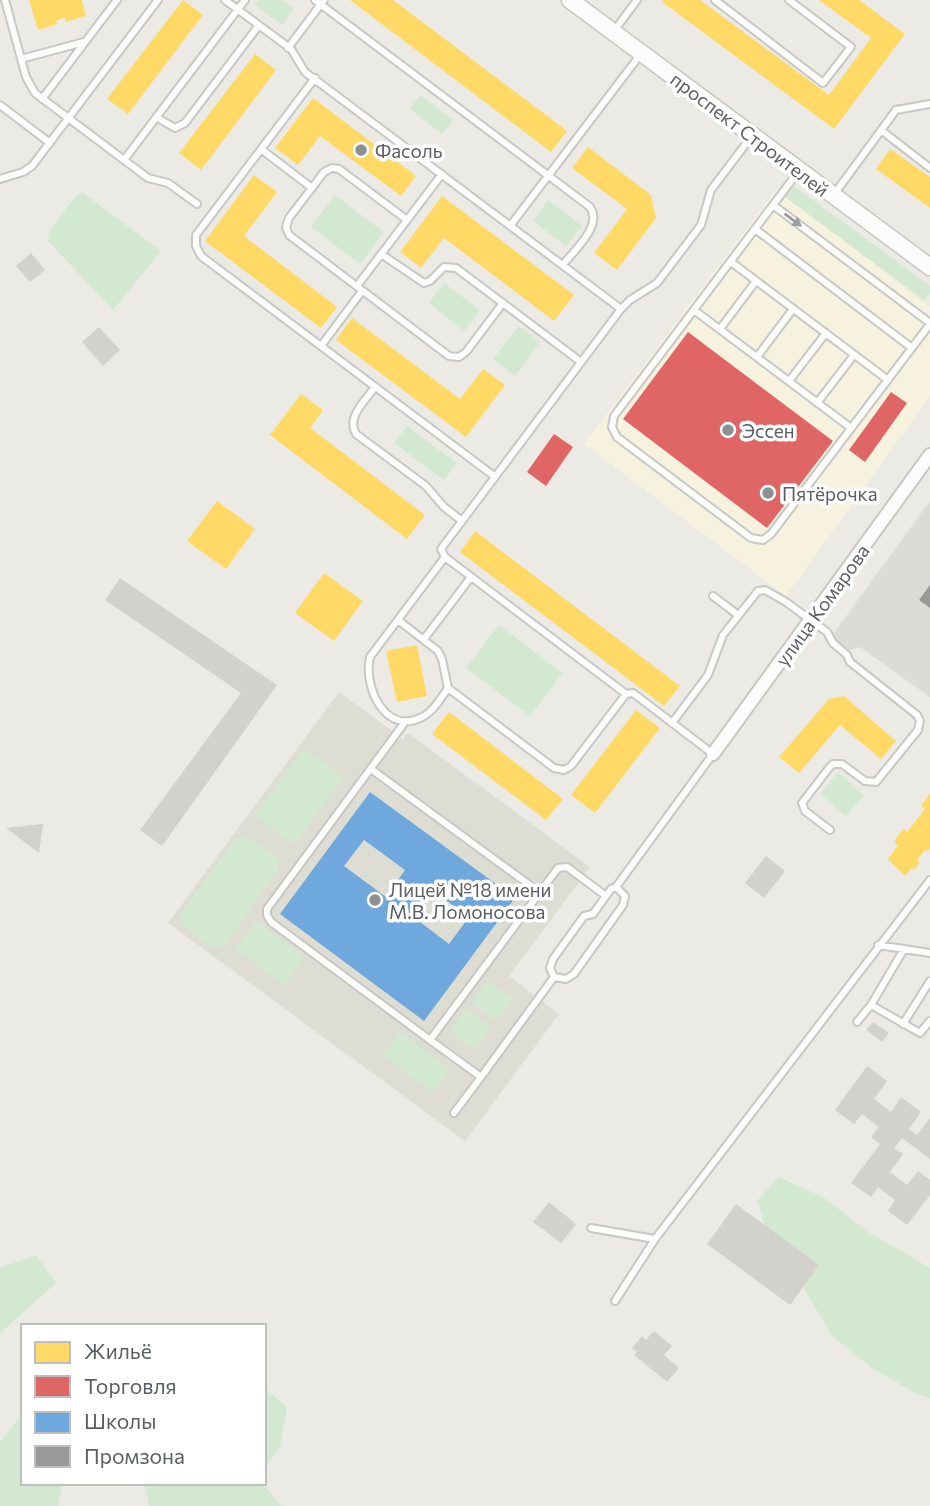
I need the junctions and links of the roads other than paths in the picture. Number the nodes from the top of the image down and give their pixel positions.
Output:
1 (5, 0) edge
2 (117, 0) edge
3 (158, 0) edge
4 (225, 0) edge
5 (245, 0) edge
6 (570, 0) edge
7 (637, 0) edge
8 (715, 0) edge
9 (789, 0) edge
10 (320, 1) edge
11 (238, 9) junction
12 (259, 25) junction
13 (613, 32) junction
14 (86, 41) junction
15 (288, 48) junction
16 (641, 53) junction
17 (21, 59) junction
18 (314, 78) junction
19 (43, 99) junction
20 (930, 104) edge
21 (0, 105) edge
22 (156, 117) junction
23 (68, 118) junction
24 (881, 130) junction
25 (752, 136) junction
26 (50, 143) junction
27 (261, 149) junction
28 (124, 160) junction
29 (930, 168) edge
30 (800, 171) junction
31 (442, 174) junction
32 (548, 176) junction
33 (0, 179) edge
34 (312, 188) junction
35 (833, 195) junction
36 (197, 204) dead end
37 (773, 205) junction
38 (407, 220) junction
39 (510, 226) junction
40 (755, 229) junction
41 (381, 254) junction
42 (731, 262) junction
43 (563, 265) junction
44 (930, 268) edge
45 (756, 281) junction
46 (359, 289) junction
47 (503, 303) junction
48 (621, 309) junction
49 (793, 309) junction
50 (694, 310) junction
51 (930, 324) edge
52 (720, 329) junction
53 (825, 333) junction
54 (321, 346) junction
55 (912, 348) junction
56 (854, 355) junction
57 (757, 357) junction
58 (581, 362) junction
59 (888, 380) junction
60 (789, 381) junction
61 (375, 387) junction
62 (817, 403) junction
63 (851, 428) junction
64 (930, 456) edge
65 (494, 477) junction
66 (461, 520) junction
67 (445, 557) junction
68 (471, 577) junction
69 (713, 596) dead end
70 (738, 615) junction
71 (811, 619) junction
72 (398, 620) junction
73 (424, 639) junction
74 (448, 688) junction
75 (626, 694) junction
76 (405, 722) junction
77 (672, 723) junction
78 (713, 754) junction
79 (371, 769) junction
80 (830, 831) dead end
81 (930, 880) edge
82 (616, 887) junction
83 (539, 892) junction
84 (606, 896) junction
85 (878, 945) junction
86 (904, 949) junction
87 (930, 954) edge
88 (554, 977) junction
89 (930, 981) edge
90 (871, 1005) junction
91 (930, 1021) edge
92 (857, 1022) dead end
93 (903, 1024) junction
94 (430, 1040) junction
95 (481, 1077) junction
96 (454, 1113) dead end
97 (591, 1228) dead end
98 (656, 1239) junction
99 (615, 1301) dead end

1 - 17 lane
2 - 14 lane
3 - 23 lane
4 - 11 lane
5 - 11 lane
6 - 13 street, проспект Строителей
7 - 13 lane
8 - 9 lane
10 - 15 lane
10 - 32 lane
11 - 12 lane
11 - 22 lane
12 - 15 lane
12 - 22 lane
13 - 16 street, проспект Строителей
14 - 17 lane
14 - 19 lane
15 - 18 lane
16 - 25 street, проспект Строителей
16 - 32 lane
17 - 19 lane
18 - 27 lane
18 - 31 lane
19 - 23 lane
20 - 24 lane
21 - 26 lane
22 - 28 lane
23 - 26 lane
23 - 28 lane
24 - 29 lane
24 - 35 lane
25 - 30 street, проспект Строителей
25 - 48 lane
26 - 33 lane
27 - 34 lane
27 - 54 lane
28 - 36 lane
30 - 35 street, проспект Строителей
30 - 37 lane
31 - 38 lane
31 - 39 lane
32 - 39 lane
32 - 43 lane
34 - 38 lane
34 - 46 lane
35 - 44 street, проспект Строителей
37 - 40 lane
37 -> 51 lane
38 - 41 lane
39 - 43 lane
40 - 42 lane
40 - 55 lane
41 - 46 lane
41 - 47 lane
42 - 45 lane
42 - 50 lane
43 - 48 lane
45 - 49 lane
45 - 52 lane
46 - 47 lane
46 - 54 lane
47 - 58 lane
48 - 58 lane
49 - 53 lane
49 - 57 lane
50 - 52 lane
50 - 63 lane
51 - 55 lane
52 - 57 lane
53 - 56 lane
53 - 60 lane
54 - 61 lane
55 - 59 lane
56 - 59 lane
56 - 62 lane
57 - 60 lane
58 - 65 lane
59 - 63 lane
60 - 62 lane
61 - 65 lane
61 - 66 lane
62 - 63 lane
64 - 71 street, улица Комарова
65 - 66 lane
66 - 67 lane
67 - 68 lane
67 - 72 lane
68 - 73 lane
68 - 75 lane
69 - 70 lane
70 - 71 lane
70 - 77 lane
71 - 78 street, улица Комарова
71 - 80 lane
72 - 73 lane
72 - 76 lane
73 - 74 lane
74 - 75 lane
74 - 76 lane
75 - 77 lane
76 - 79 lane
77 - 78 lane
78 - 82 lane
79 - 83 lane
79 - 94 lane
81 - 85 lane
82 - 84 lane
82 - 88 lane
83 - 84 lane
83 - 94 lane
84 - 88 lane
85 - 86 lane
85 - 98 lane
86 - 87 lane
86 - 90 lane
88 - 95 lane
89 - 93 lane
90 - 92 lane
90 - 93 lane
91 - 93 lane
94 - 95 lane
95 - 96 lane
97 - 98 lane
98 - 99 lane

